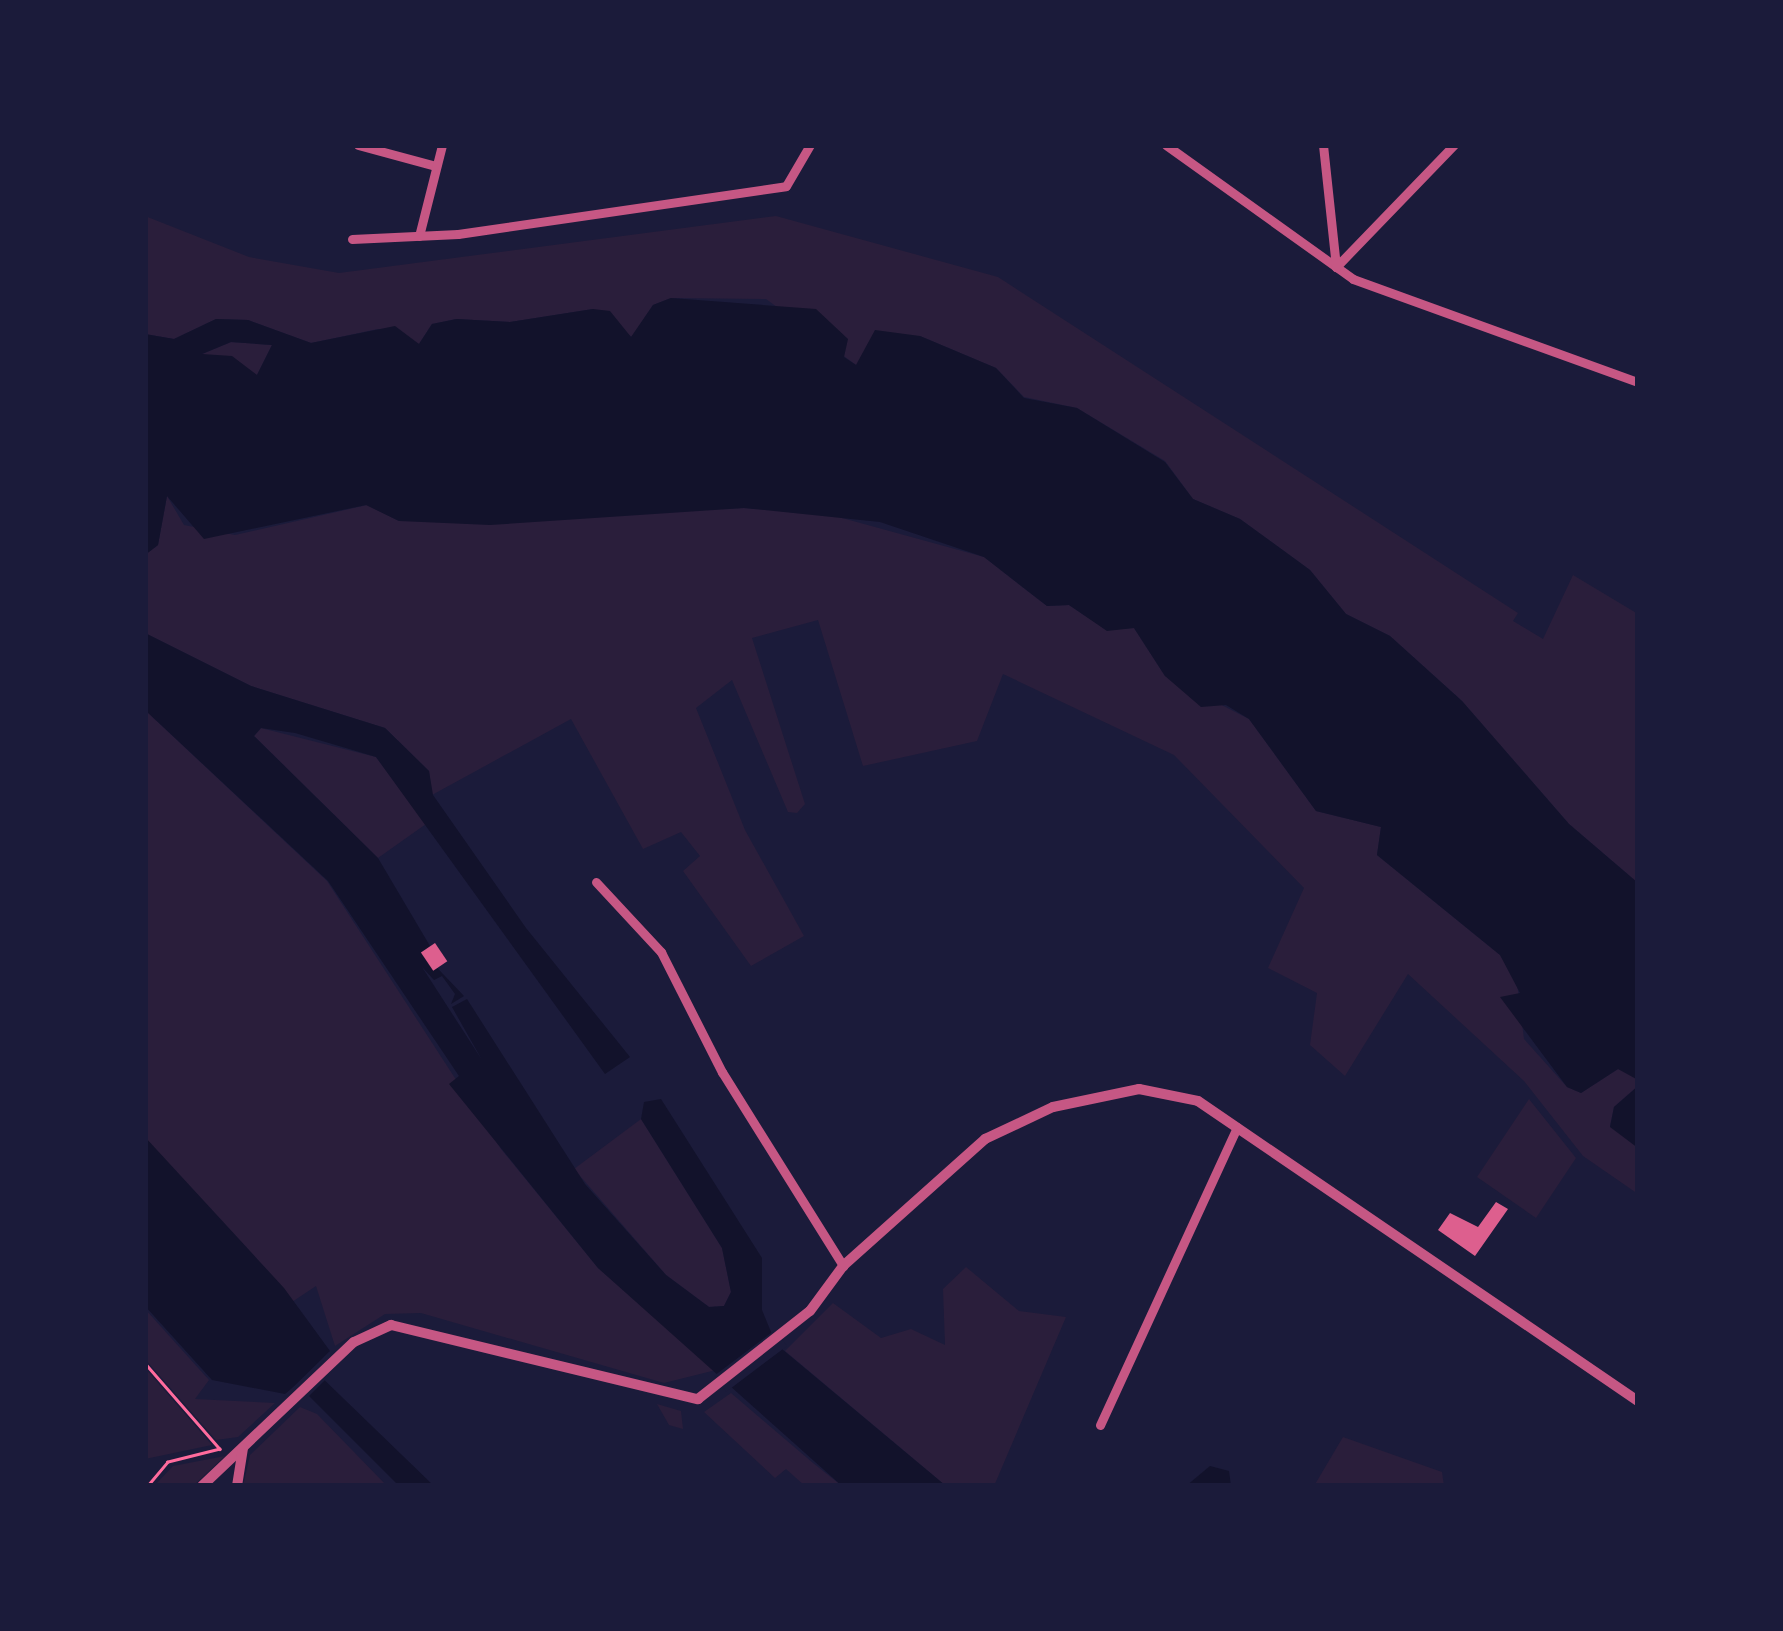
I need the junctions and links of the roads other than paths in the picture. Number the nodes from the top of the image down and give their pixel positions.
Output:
1 (358, 145) edge
2 (442, 145) edge
3 (810, 145) edge
4 (1166, 145) edge
5 (1323, 145) edge
6 (1454, 145) edge
7 (436, 166) junction
8 (419, 236) junction
9 (352, 239) dead end
10 (1336, 267) junction
11 (1638, 382) edge
12 (596, 882) dead end
13 (1237, 1127) junction
14 (843, 1266) junction
15 (1638, 1401) edge
16 (1100, 1425) dead end
17 (243, 1448) junction
18 (202, 1486) edge
19 (237, 1486) edge

1 - 7 street
2 - 7 street
3 - 8 street
4 - 10 street
5 - 10 street
6 - 10 street
7 - 8 street
8 - 9 street
10 - 11 street
12 - 14 street
13 - 14 street
13 - 15 street
13 - 16 street
14 - 17 street
17 - 18 street
17 - 19 street

